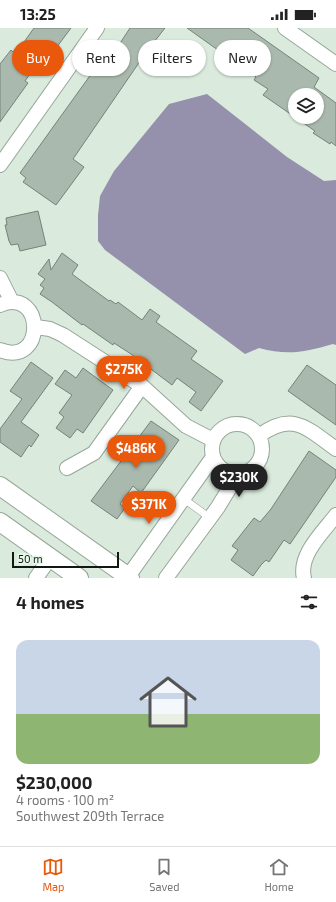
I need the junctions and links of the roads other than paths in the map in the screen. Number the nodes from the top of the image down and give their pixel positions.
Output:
1 (97, 28) edge
2 (285, 28) edge
3 (336, 64) edge
4 (0, 165) edge
5 (0, 278) edge
6 (6, 303) edge
7 (36, 327) junction
8 (0, 350) edge
9 (142, 386) junction
10 (259, 436) junction
11 (213, 440) junction
12 (336, 449) edge
13 (213, 457) junction
14 (67, 468) dead end
15 (238, 474) junction
16 (0, 486) edge
17 (184, 499) junction
18 (336, 515) edge
19 (210, 518) junction
20 (0, 522) edge
21 (50, 558) junction
22 (36, 578) edge
23 (79, 578) edge
24 (128, 578) edge
25 (166, 578) edge
26 (304, 578) edge

1 - 4 street
2 - 3 street
5 - 6 street
6 - 7 street
7 - 8 street
7 - 9 street
9 - 11 street
9 - 14 street
10 - 11 street
10 - 12 street
10 - 15 street
11 - 13 street
13 - 15 street
13 - 17 street
15 - 19 street
16 - 24 street
17 - 19 lane
17 - 24 street
18 - 26 street
19 - 25 street
20 - 21 street
21 - 22 street
21 - 23 street

